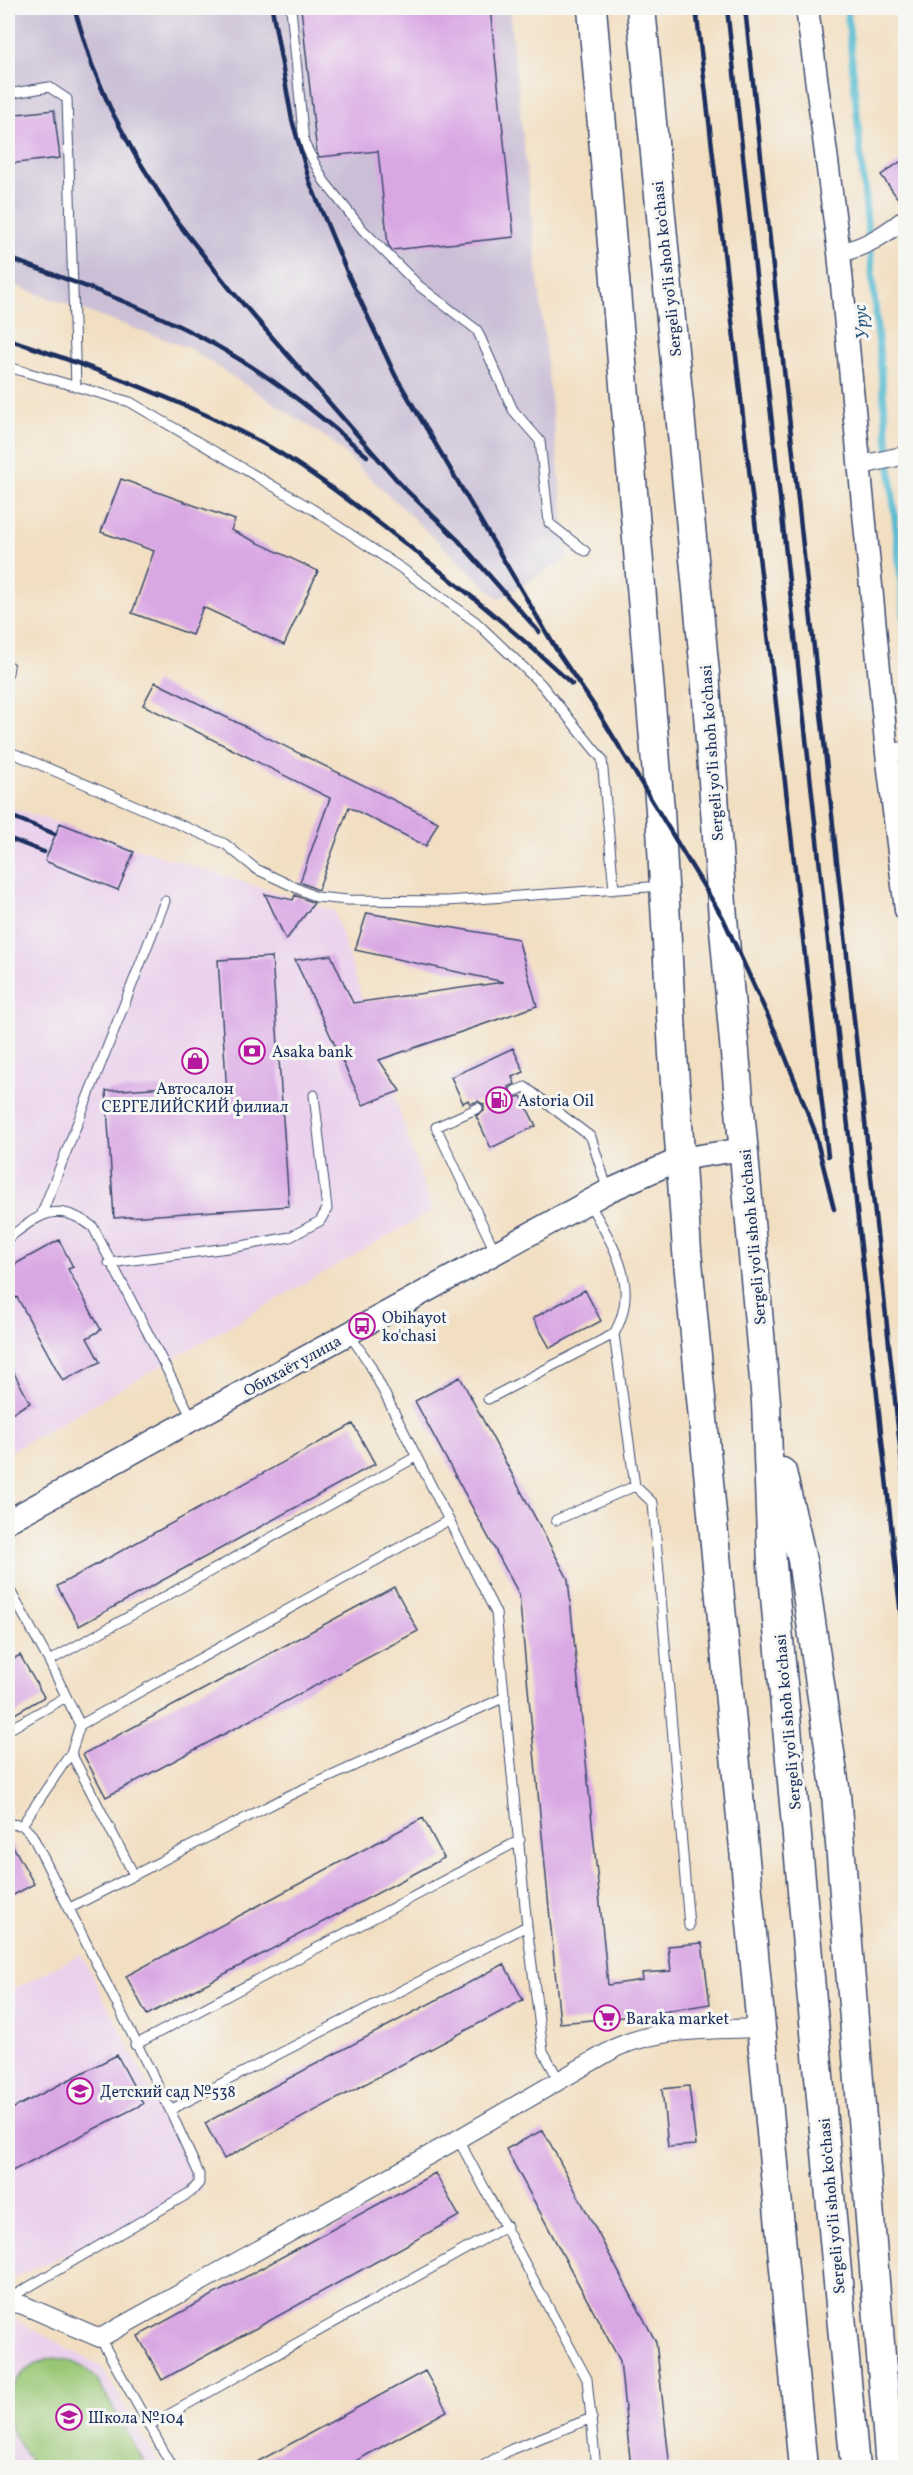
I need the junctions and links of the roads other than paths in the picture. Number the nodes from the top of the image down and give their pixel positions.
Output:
1 (291, 8) edge
2 (592, 8) edge
3 (641, 8) edge
4 (807, 8) edge
5 (8, 94) edge
6 (906, 218) edge
7 (850, 250) junction
8 (8, 367) edge
9 (76, 387) junction
10 (904, 456) edge
11 (862, 465) junction
12 (585, 551) dead end
13 (8, 751) edge
14 (896, 752) edge
15 (665, 886) junction
16 (614, 890) junction
17 (165, 901) dead end
18 (906, 910) edge
19 (515, 1092) dead end
20 (314, 1095) dead end
21 (478, 1108) dead end
22 (744, 1149) junction
23 (680, 1159) junction
24 (598, 1196) junction
25 (42, 1213) junction
26 (10, 1233) edge
27 (495, 1251) junction
28 (109, 1263) junction
29 (348, 1334) junction
30 (614, 1334) junction
31 (489, 1400) dead end
32 (766, 1402) junction
33 (193, 1419) junction
34 (417, 1456) junction
35 (635, 1486) junction
36 (449, 1520) junction
37 (556, 1520) dead end
38 (8, 1521) edge
39 (8, 1587) edge
40 (49, 1661) junction
41 (66, 1697) junction
42 (505, 1697) junction
43 (80, 1725) junction
44 (8, 1730) edge
45 (71, 1753) junction
46 (8, 1824) edge
47 (22, 1825) junction
48 (520, 1840) junction
49 (134, 1875) junction
50 (68, 1909) junction
51 (527, 1926) junction
52 (690, 1926) dead end
53 (763, 2028) junction
54 (135, 2045) junction
55 (560, 2082) junction
56 (170, 2110) junction
57 (458, 2139) junction
58 (507, 2226) junction
59 (8, 2301) edge
60 (100, 2338) junction
61 (592, 2418) junction
62 (150, 2425) junction
63 (173, 2468) edge
64 (479, 2468) edge
65 (596, 2468) edge
66 (803, 2468) edge
67 (855, 2468) edge
68 (890, 2468) edge

1 - 12 lane
2 - 15 main road
3 - 22 main road, Sergeli yo‘li shoh ko‘chasi
4 - 7 street
5 - 9 lane
6 - 7 street
7 - 11 street
8 - 9 lane
9 - 16 lane
10 - 11 street
11 - 14 street
13 - 16 lane
14 - 18 street
15 - 16 lane
15 - 23 main road
17 - 25 lane
19 - 24 lane
20 - 28 lane
21 - 27 lane
22 - 23 street, Обихаёт улица
22 - 32 main road, Sergeli yo‘li shoh ko‘chasi
23 - 24 street, Обихаёт улица
23 - 53 main road
24 - 27 street, Обихаёт улица
24 - 30 lane
25 - 26 lane
25 - 28 lane
27 - 29 street, Обихаёт улица
28 - 33 lane
29 - 33 street, Обихаёт улица
29 - 34 lane
30 - 31 lane
30 - 35 lane
32 - 67 main road, Sergeli yo‘li shoh ko‘chasi
32 - 68 main road
33 - 38 street, Обихаёт улица
34 - 36 lane
34 - 40 lane
35 - 37 lane
35 - 52 lane
36 - 42 lane
36 - 43 lane
39 - 40 lane
40 - 41 lane
41 - 43 lane
41 - 44 lane
42 - 48 lane
42 - 49 lane
43 - 45 lane
45 - 47 lane
45 - 49 lane
46 - 47 lane
47 - 50 lane
48 - 51 lane
48 - 54 lane
49 - 50 lane
50 - 54 lane
51 - 55 lane
51 - 56 lane
53 - 55 street
53 - 66 main road
54 - 56 lane
55 - 57 street
56 - 59 lane
57 - 58 lane
57 - 60 street
58 - 61 lane
58 - 62 lane
59 - 60 street
60 - 62 lane
61 - 64 lane
61 - 65 lane
62 - 63 lane

